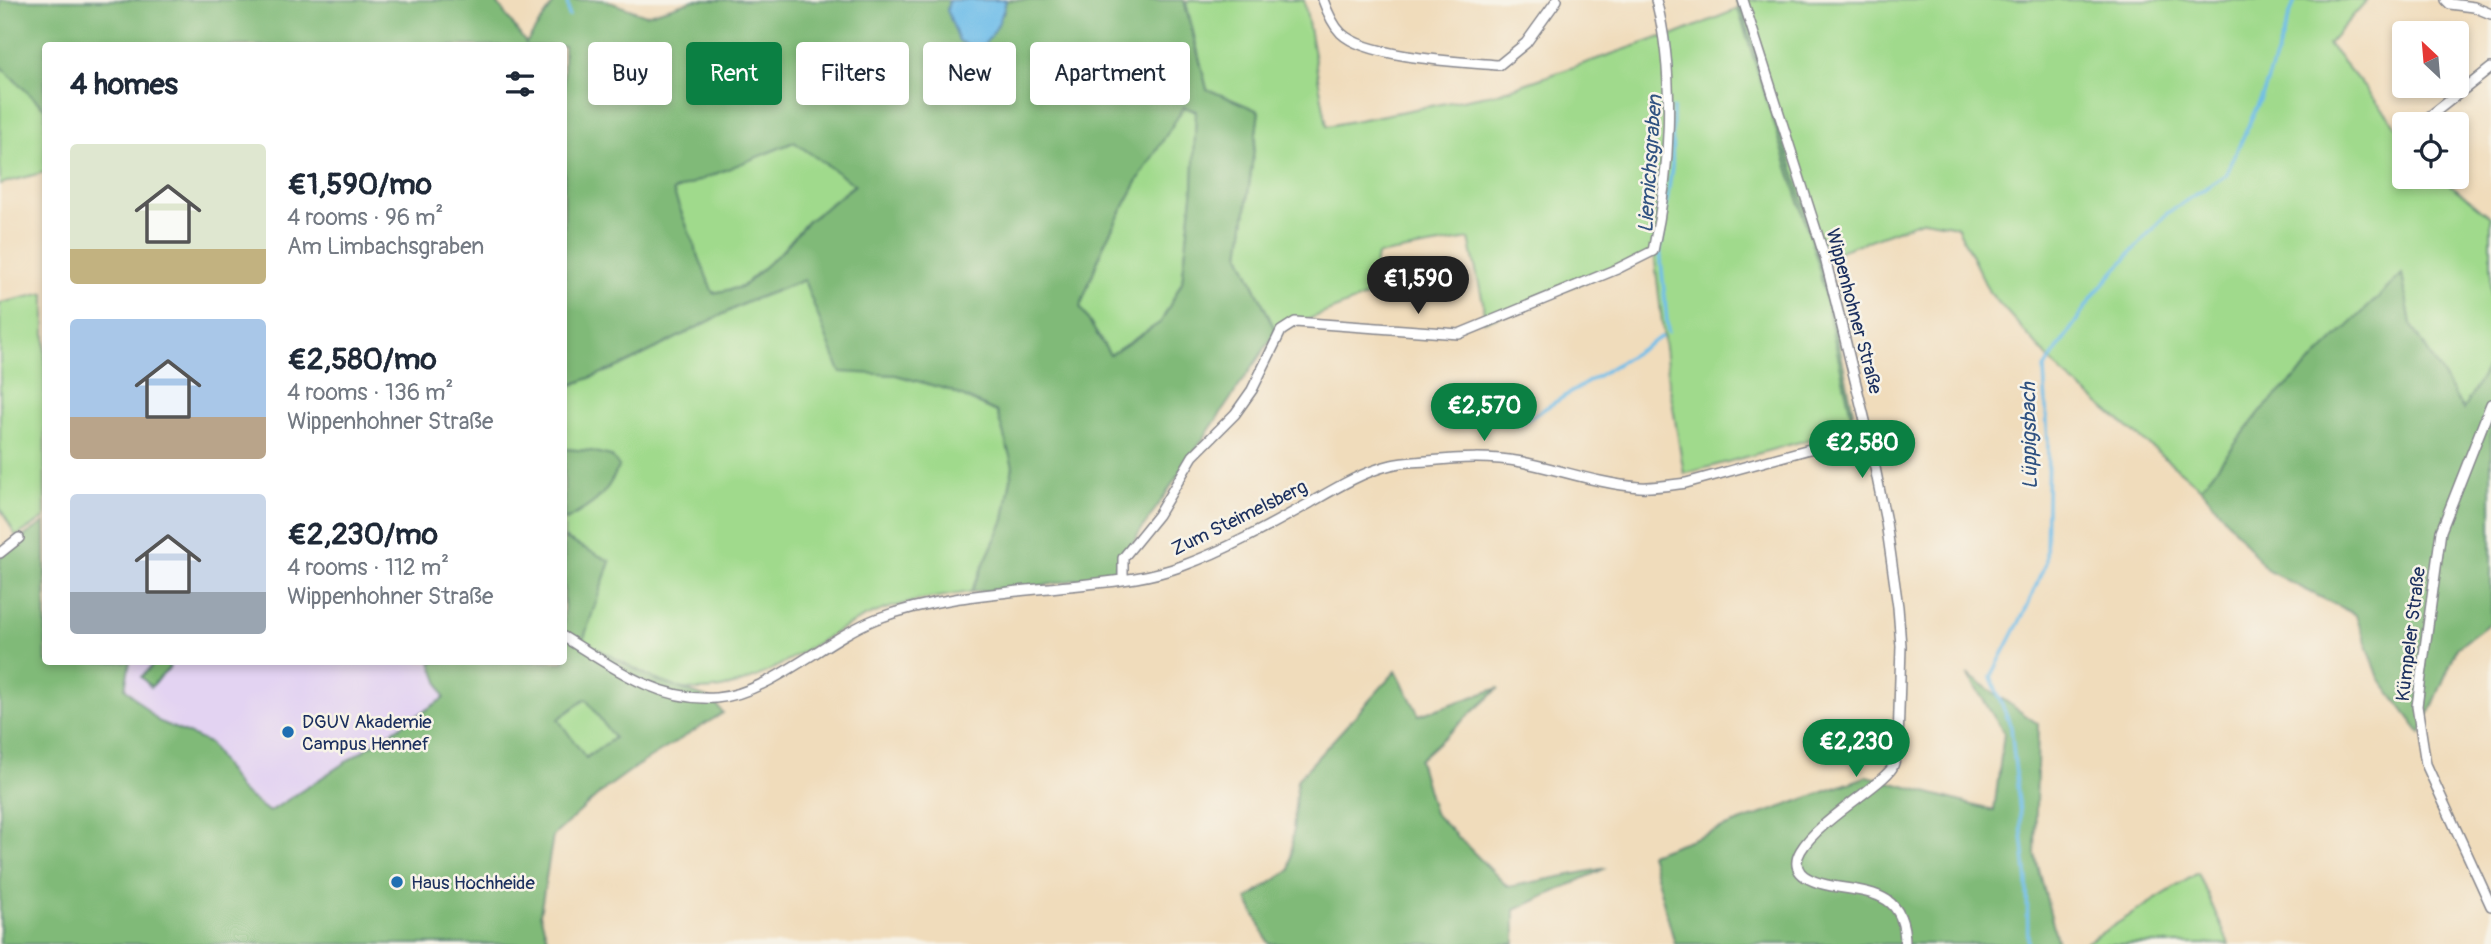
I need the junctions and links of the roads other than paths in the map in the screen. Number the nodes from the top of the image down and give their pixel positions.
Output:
1 (1323, 0) edge
2 (1557, 0) edge
3 (1656, 0) edge
4 (1743, 0) edge
5 (2446, 0) edge
6 (2474, 3) edge
7 (2491, 14) edge
8 (2491, 68) edge
9 (2435, 112) edge
10 (2491, 404) edge
11 (1868, 433) junction
12 (19, 538) dead end
13 (0, 553) edge
14 (1123, 580) junction
15 (567, 640) edge
16 (2491, 906) edge
17 (1905, 944) edge

1 - 2 street
3 - 14 street
4 - 11 street, Wippenhohner Straße
5 - 6 street
6 - 7 street
8 - 9 street
10 - 16 street, Kümpeler Straße
11 - 14 street, Zum Steimelsberg
11 - 17 street, Wippenhohner Straße
12 - 13 street
14 - 15 street, Zum Steimelsberg

